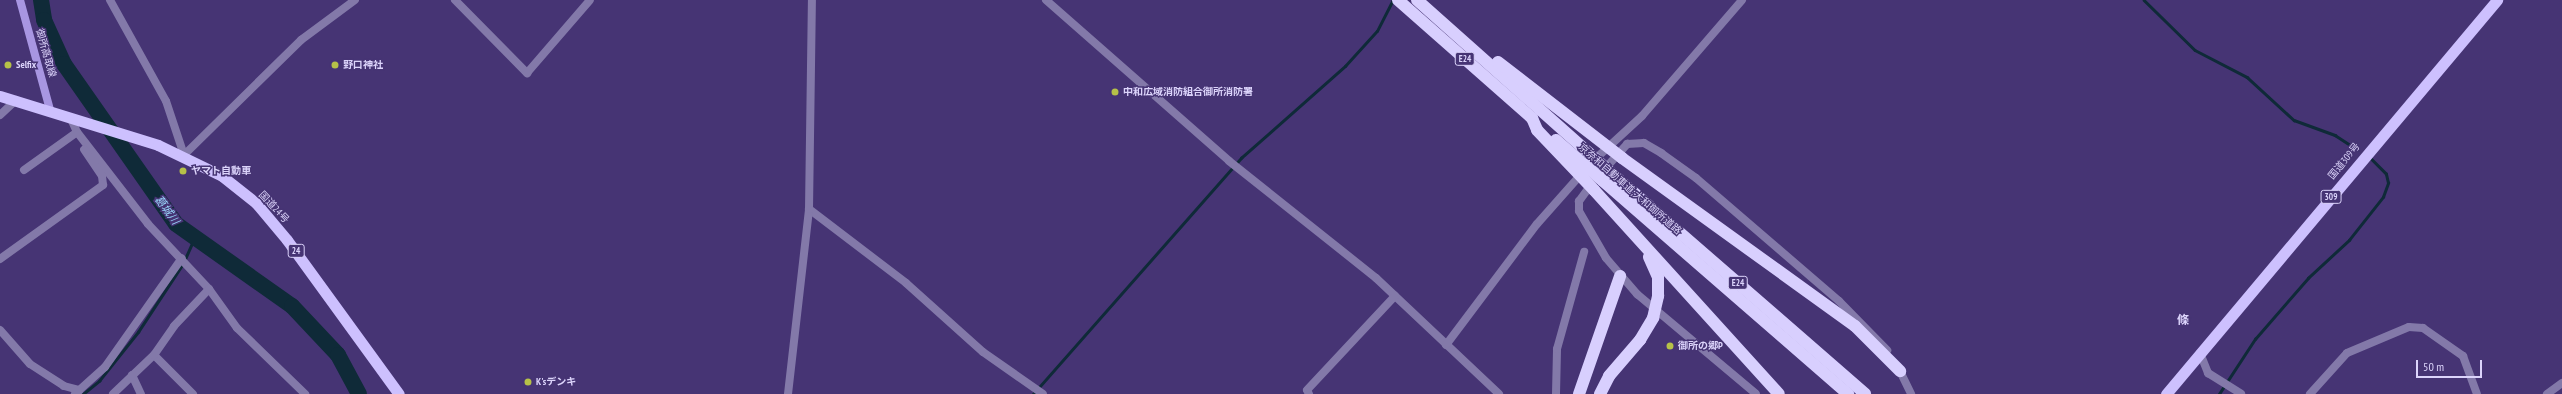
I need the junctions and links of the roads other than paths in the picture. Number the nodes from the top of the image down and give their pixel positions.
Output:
1 (20, 0) edge
2 (110, 0) edge
3 (355, 0) edge
4 (455, 0) edge
5 (590, 0) edge
6 (812, 0) edge
7 (1046, 0) edge
8 (1398, 0) edge
9 (1417, 0) edge
10 (1420, 0) edge
11 (1742, 0) edge
12 (2497, 0) edge
13 (0, 96) edge
14 (16, 100) junction
15 (51, 113) junction
16 (0, 115) edge
17 (1532, 118) junction
18 (78, 128) junction
19 (184, 155) junction
20 (24, 170) dead end
21 (1606, 176) junction
22 (808, 209) junction
23 (1641, 242) junction
24 (1584, 252) dead end
25 (182, 258) junction
26 (0, 259) edge
27 (1620, 276) junction
28 (209, 289) junction
29 (1395, 296) junction
30 (0, 330) edge
31 (1446, 345) junction
32 (2200, 353) junction
33 (154, 355) junction
34 (1587, 362) junction
35 (1900, 371) junction
36 (132, 375) junction
37 (2562, 383) edge
38 (77, 392) edge
39 (113, 394) edge
40 (141, 394) edge
41 (193, 394) edge
42 (305, 394) edge
43 (399, 394) edge
44 (788, 394) edge
45 (1043, 394) edge
46 (1309, 394) edge
47 (1500, 394) edge
48 (1556, 394) edge
49 (1579, 394) edge
50 (1588, 394) edge
51 (1600, 394) edge
52 (1756, 394) edge
53 (1779, 394) edge
54 (1848, 394) edge
55 (1865, 394) edge
56 (1911, 394) edge
57 (2166, 394) edge
58 (2241, 394) edge
59 (2310, 394) edge
60 (2476, 394) edge
61 (2547, 394) edge

1 - 15 main road, 御所高取線
2 - 19 street
3 - 19 street
4 - 5 street
6 - 22 street
7 - 29 street
8 - 17 highway, 京奈和自動車道;大和御所道路 / E24
9 - 21 highway, 京奈和自動車道;大和御所道路 / E24, bridge
10 - 35 highway, bridge
11 - 31 street
12 - 32 highway, 国道309号 / 309
13 - 14 highway, 国道24号 / 24
14 - 15 highway, 国道24号 / 24
14 - 16 street
15 - 18 highway, 国道24号 / 24
17 - 21 highway, 京奈和自動車道;大和御所道路 / E24, bridge
17 - 23 highway, bridge
18 - 19 highway, 国道24号 / 24
18 - 20 street
18 - 25 street
18 - 26 street
19 - 43 highway, 国道24号 / 24
21 - 54 highway, 京奈和自動車道;大和御所道路 / E24
21 - 55 highway, 京奈和自動車道;大和御所道路 / E24
22 - 44 street
22 - 45 street
23 - 51 highway, bridge
23 - 53 highway
24 - 48 street
25 - 28 street
25 - 38 street
27 - 34 highway
27 - 35 street
27 - 52 street
28 - 33 street
28 - 42 street
29 - 31 street
29 - 46 street
30 - 38 street
31 - 47 street
32 - 57 highway, 国道309号 / 309
32 - 58 street
33 - 36 street
33 - 41 street
34 - 49 highway
34 - 50 highway
35 - 56 street
36 - 39 street
36 - 40 street
37 - 61 street
59 - 60 street

